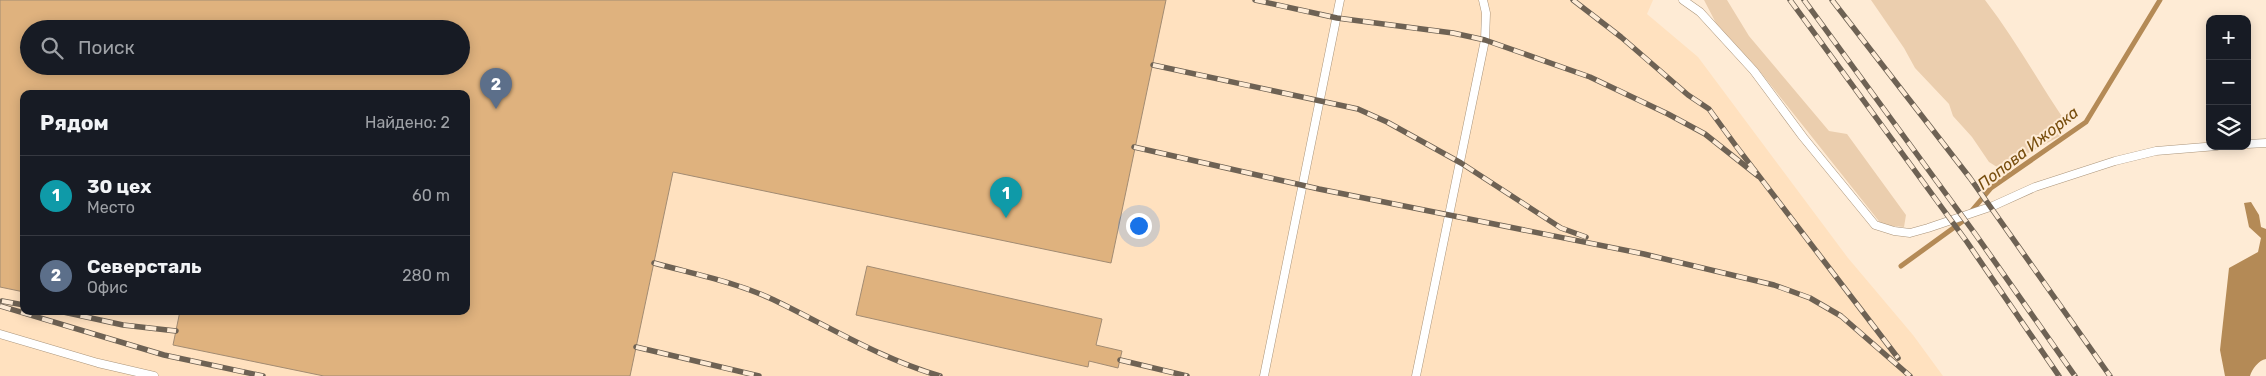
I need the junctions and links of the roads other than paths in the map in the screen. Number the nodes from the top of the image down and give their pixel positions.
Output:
1 (1340, 0) edge
2 (1483, 0) edge
3 (1683, 0) edge
4 (2266, 143) edge
5 (2251, 144) edge
6 (2206, 147) edge
7 (0, 334) edge
8 (154, 376) edge
9 (1264, 376) edge
10 (1416, 376) edge

1 - 9 lane
2 - 10 lane
3 - 6 lane
4 - 5 lane
7 - 8 lane

